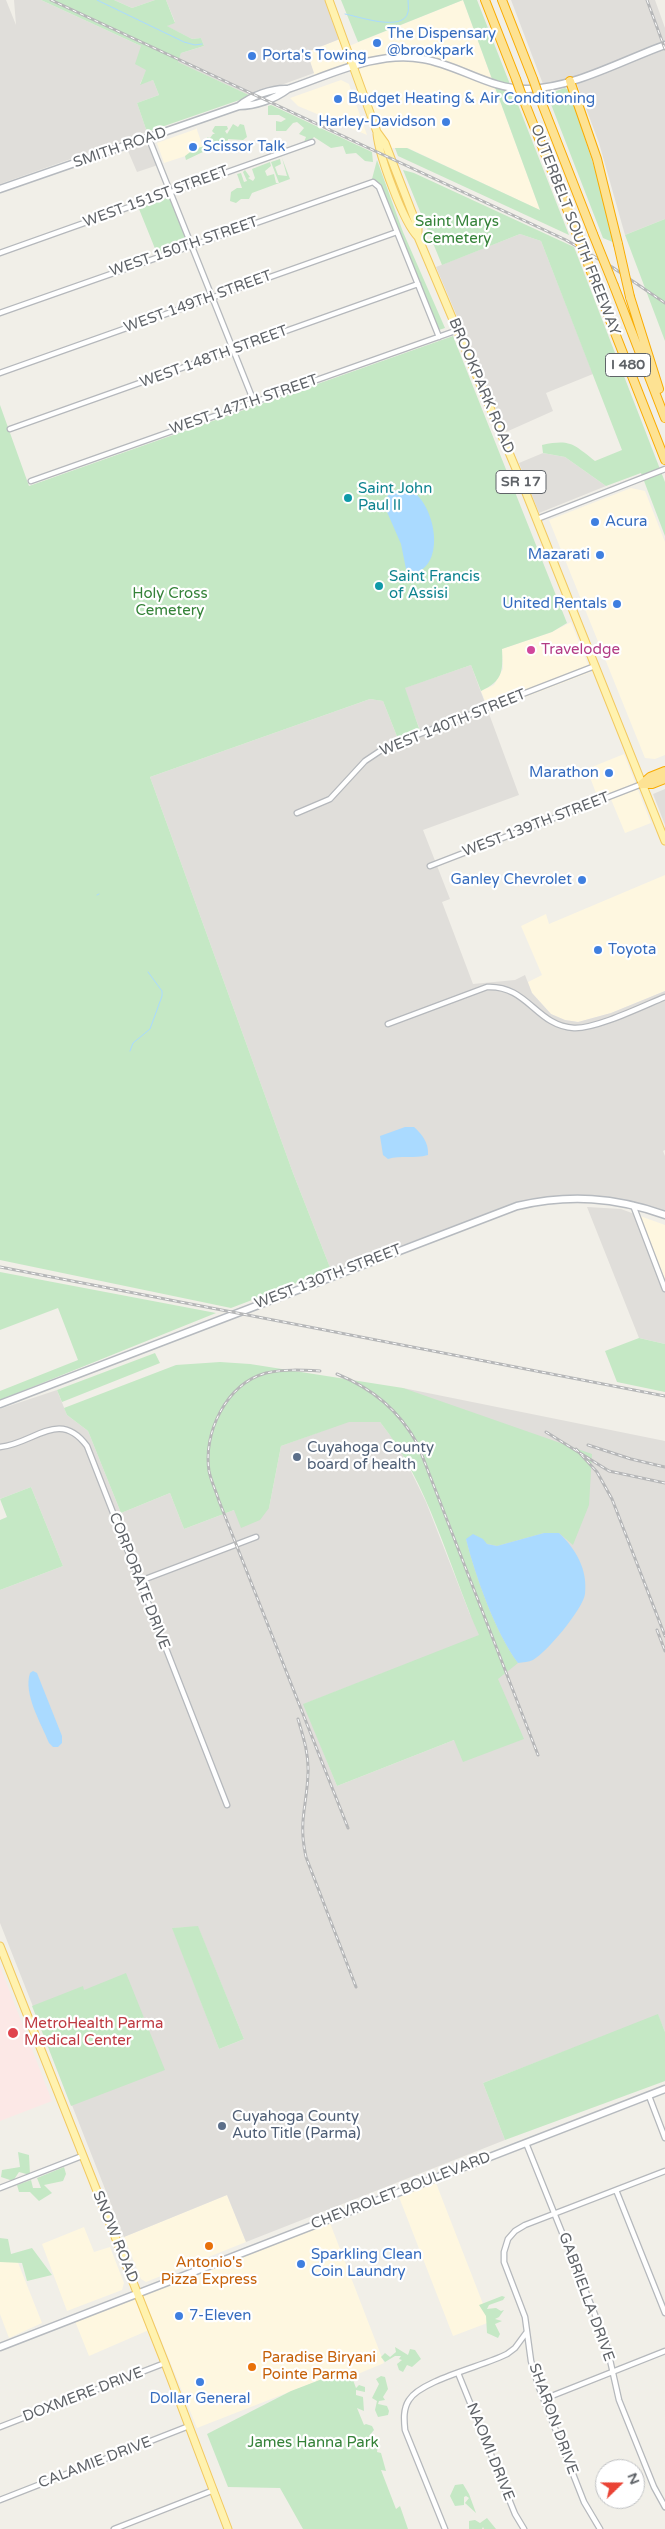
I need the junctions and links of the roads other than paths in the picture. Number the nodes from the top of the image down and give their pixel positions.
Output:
1 (329, 0) edge
2 (485, 0) edge
3 (503, 2) edge
4 (665, 45) edge
5 (354, 67) junction
6 (570, 81) junction
7 (149, 139) junction
8 (312, 142) dead end
9 (0, 189) edge
10 (171, 192) junction
11 (397, 232) junction
12 (192, 245) junction
13 (0, 253) edge
14 (418, 284) junction
15 (213, 297) junction
16 (0, 313) edge
17 (458, 330) junction
18 (439, 337) junction
19 (233, 350) junction
20 (0, 373) edge
21 (254, 402) junction
22 (665, 410) edge
23 (665, 418) edge
24 (10, 430) dead end
25 (664, 457) edge
26 (665, 469) edge
27 (31, 481) dead end
28 (537, 519) junction
29 (595, 666) junction
30 (665, 771) edge
31 (665, 779) edge
32 (642, 784) junction
33 (297, 814) dead end
34 (665, 841) edge
35 (430, 866) dead end
36 (665, 997) edge
37 (388, 1024) dead end
38 (632, 1203) junction
39 (665, 1214) edge
40 (665, 1289) edge
41 (0, 1404) edge
42 (0, 1446) edge
43 (256, 1537) dead end
44 (140, 1581) junction
45 (228, 1806) dead end
46 (0, 1946) edge
47 (665, 2090) edge
48 (649, 2096) junction
49 (665, 2138) edge
50 (526, 2143) junction
51 (82, 2156) junction
52 (665, 2171) edge
53 (0, 2188) edge
54 (616, 2190) junction
55 (555, 2214) junction
56 (137, 2293) junction
57 (665, 2314) edge
58 (526, 2333) junction
59 (0, 2347) edge
60 (665, 2351) edge
61 (166, 2363) junction
62 (613, 2372) junction
63 (458, 2374) junction
64 (544, 2399) junction
65 (189, 2426) junction
66 (0, 2427) edge
67 (214, 2490) junction
68 (0, 2500) edge
69 (665, 2506) edge
70 (114, 2529) edge
71 (228, 2529) edge
72 (445, 2529) edge
73 (524, 2529) edge
74 (600, 2529) edge

1 - 5 main road, BROOKPARK ROAD / SR 17
2 - 25 highway, OUTERBELT SOUTH FREEWAY / I 480, bridge
3 - 23 highway, OUTERBELT SOUTH FREEWAY / I 480, bridge
4 - 6 main road
5 - 6 main road
5 - 7 main road, SMITH ROAD
5 - 17 main road, BROOKPARK ROAD / SR 17
6 - 22 highway, bridge
7 - 9 main road, SMITH ROAD
7 - 10 street
8 - 10 street, WEST 151ST STREET
10 - 12 street
10 - 13 street, WEST 151ST STREET
11 - 12 street, WEST 150TH STREET
11 - 14 street
11 - 15 street, WEST 149TH STREET
12 - 15 street
12 - 16 street, WEST 150TH STREET
14 - 18 street
14 - 19 street, WEST 148TH STREET
15 - 19 street
15 - 20 street, WEST 149TH STREET
17 - 18 street, WEST 147TH STREET
17 - 28 main road, BROOKPARK ROAD / SR 17
18 - 21 street, WEST 147TH STREET
19 - 21 street
19 - 24 street, WEST 148TH STREET
21 - 27 street, WEST 147TH STREET
26 - 28 street
28 - 29 main road, BROOKPARK ROAD / SR 17
29 - 32 main road, BROOKPARK ROAD / SR 17
29 - 33 street, WEST 140TH STREET
30 - 32 highway
31 - 32 highway
32 - 34 main road, BROOKPARK ROAD / SR 17
32 - 35 street, WEST 139TH STREET
36 - 37 street
38 - 39 main road, WEST 130TH STREET
38 - 40 street
38 - 41 main road, WEST 130TH STREET
42 - 44 street, CORPORATE DRIVE
43 - 44 street
44 - 45 street, CORPORATE DRIVE
46 - 51 main road, SNOW ROAD
47 - 48 main road, CHEVROLET BOULEVARD
48 - 49 street
48 - 50 main road, CHEVROLET BOULEVARD
50 - 55 street, GABRIELLA DRIVE
50 - 56 main road, CHEVROLET BOULEVARD
51 - 53 street
51 - 56 main road, SNOW ROAD
52 - 54 street
54 - 55 street
54 - 57 street
55 - 58 street, SHARON DRIVE
55 - 62 street, GABRIELLA DRIVE
56 - 59 main road, CHEVROLET BOULEVARD
56 - 61 main road, SNOW ROAD
58 - 63 street
58 - 64 street, SHARON DRIVE
60 - 62 street
61 - 65 main road, SNOW ROAD
61 - 66 street, DOXMERE DRIVE
62 - 64 street
62 - 69 street, GABRIELLA DRIVE
63 - 72 street
63 - 73 street, NAOMI DRIVE
64 - 74 street, SHARON DRIVE
65 - 67 main road, SNOW ROAD
65 - 68 street, CALAMIE DRIVE
67 - 70 street
67 - 71 main road, SNOW ROAD

